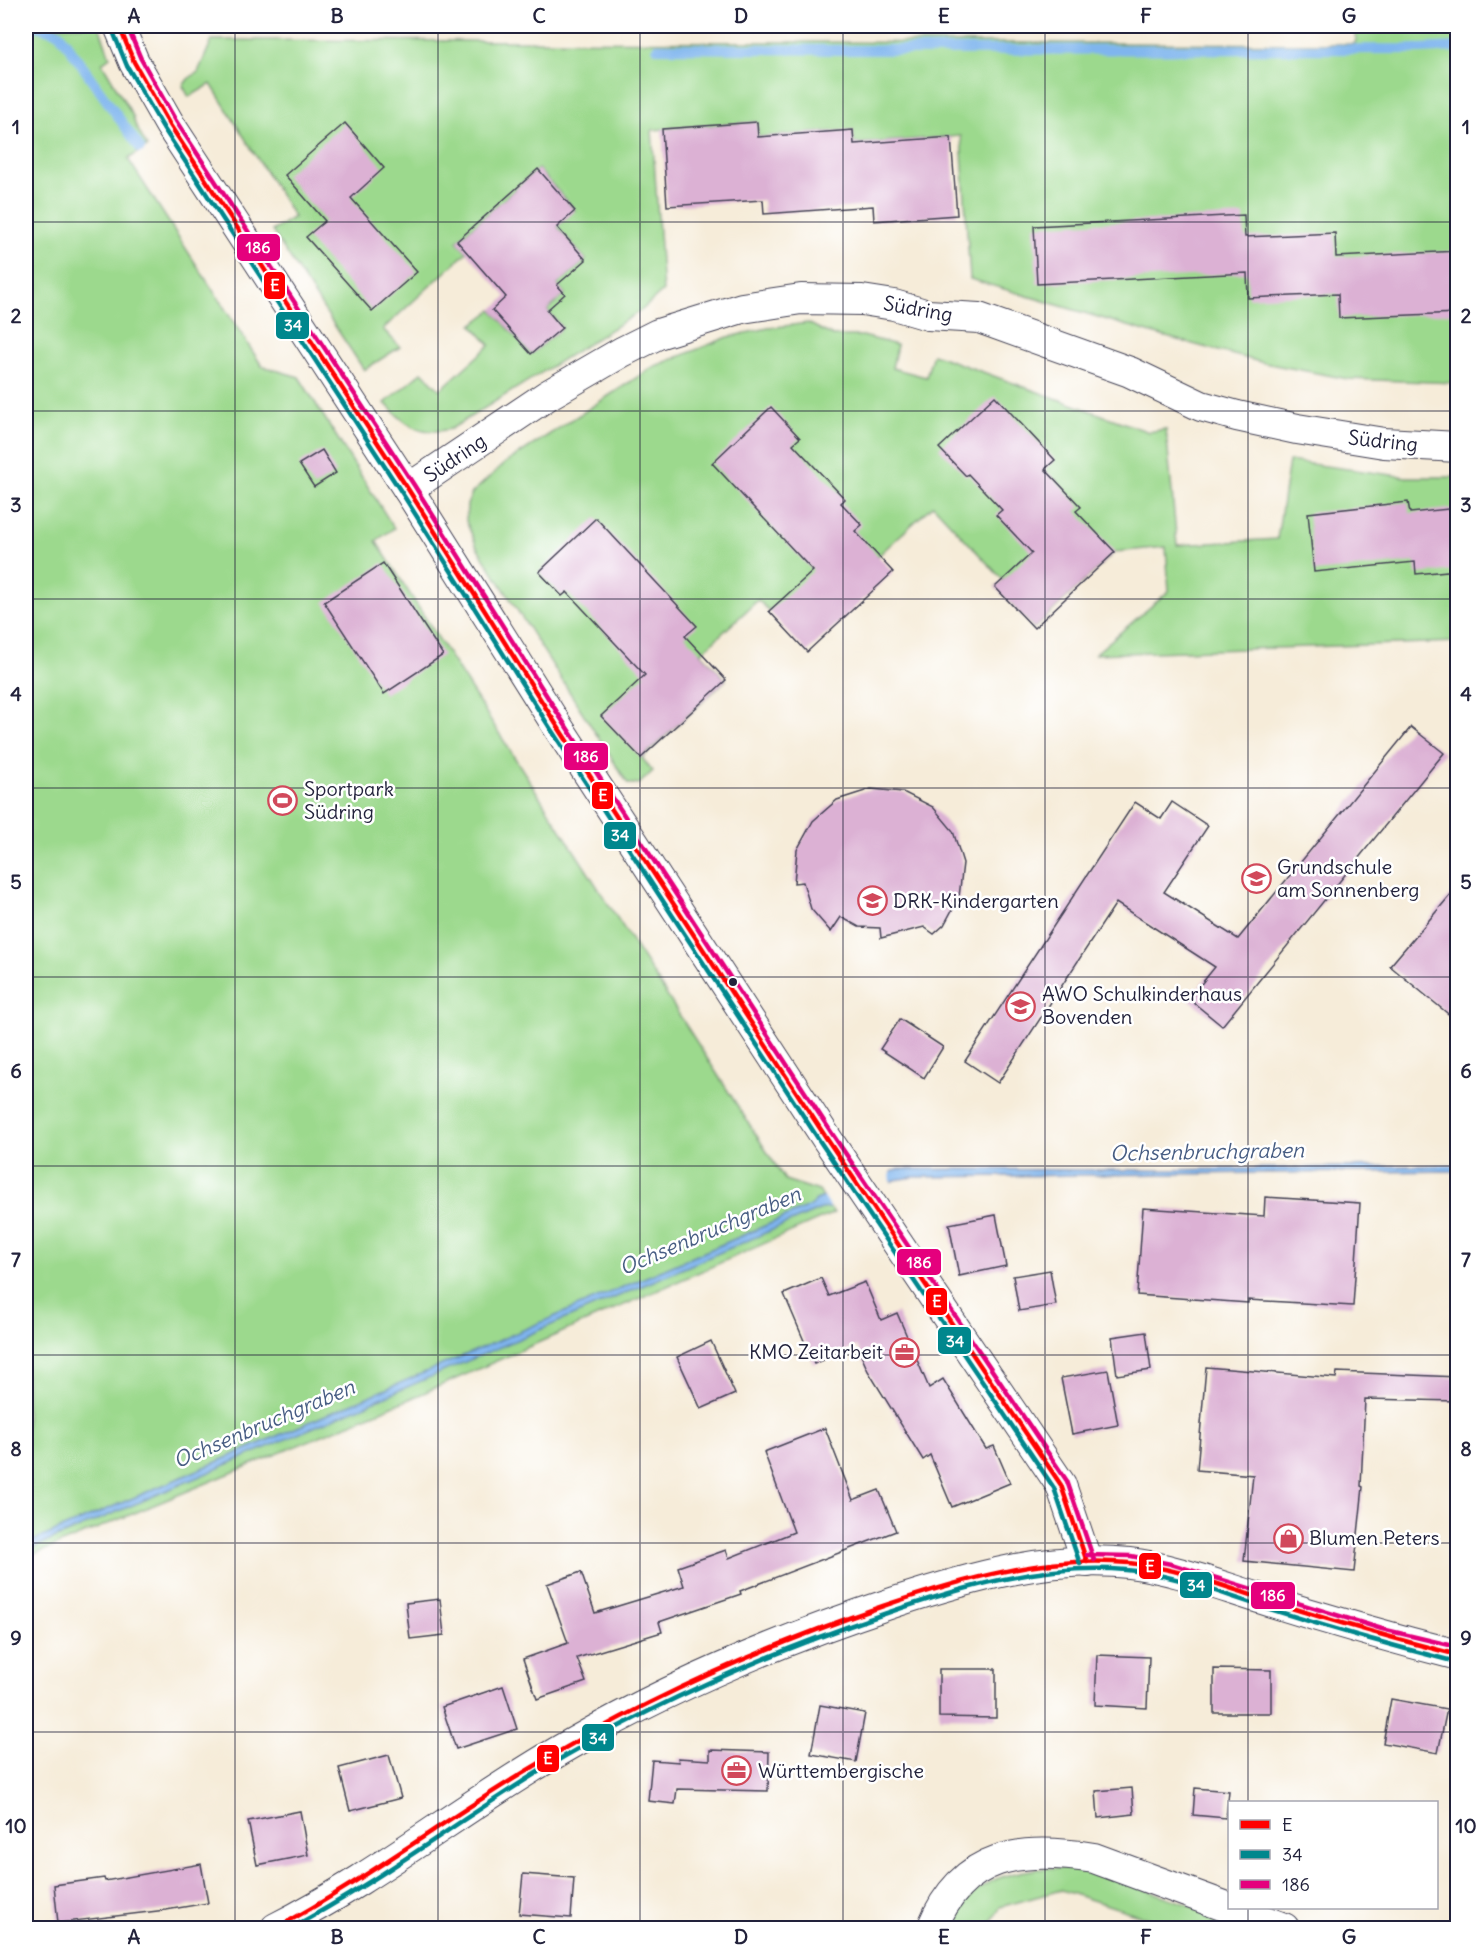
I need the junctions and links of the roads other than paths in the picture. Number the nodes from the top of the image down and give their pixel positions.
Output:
1 (119, 26) edge
2 (1458, 447) edge
3 (408, 489) junction
4 (1087, 1562) junction
5 (1458, 1655) edge
6 (1228, 1908) edge
7 (1230, 1909) edge
8 (276, 1929) edge
9 (932, 1929) edge
10 (1284, 1929) edge

1 - 3 street, Südring
2 - 3 street, Südring
3 - 4 street, Südring
4 - 5 street
4 - 8 street
6 - 9 street
7 - 10 street

